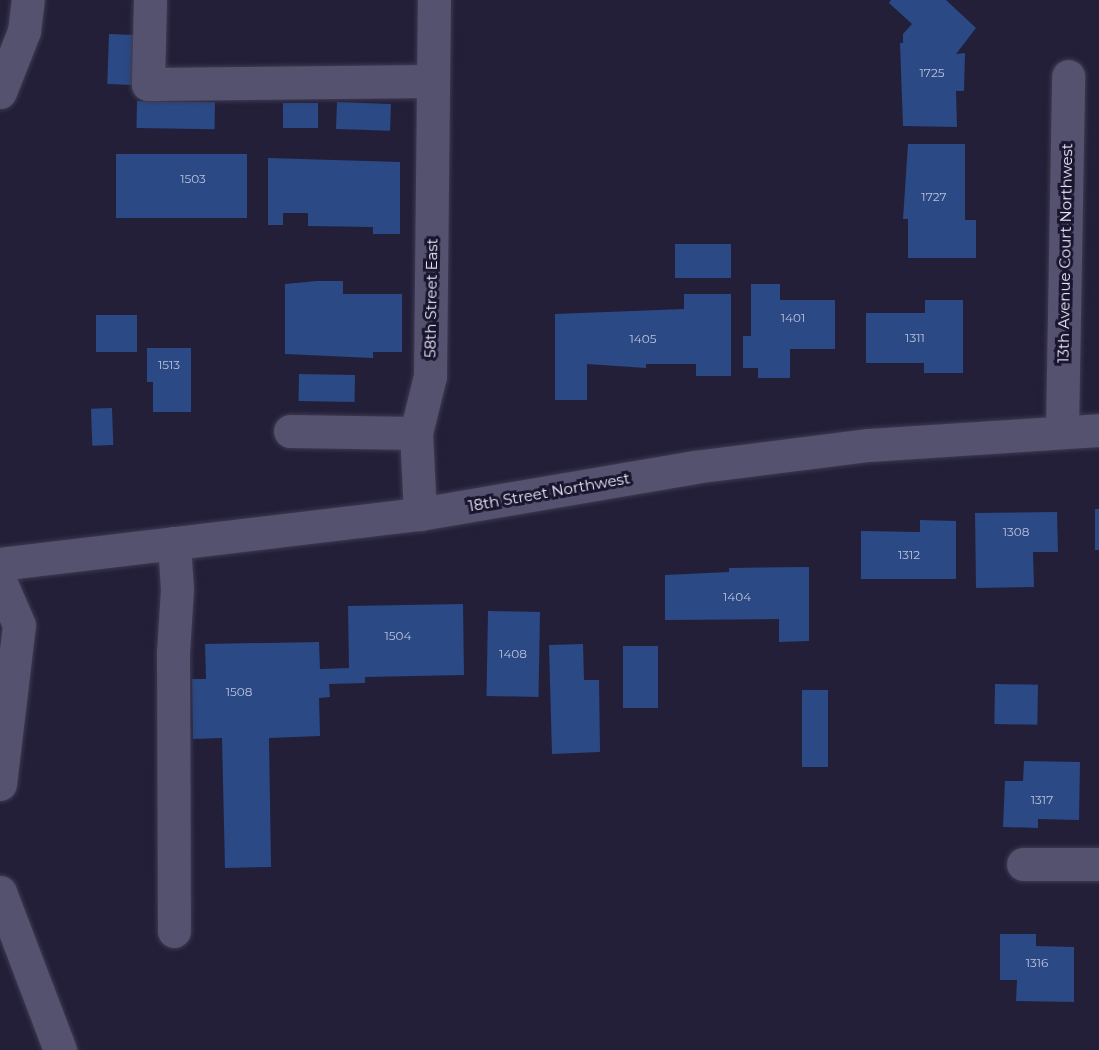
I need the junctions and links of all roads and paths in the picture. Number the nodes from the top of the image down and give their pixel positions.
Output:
1 (28, 0) edge
2 (150, 0) edge
3 (434, 0) edge
4 (1068, 76) dead end
5 (433, 81) junction
6 (0, 92) edge
7 (1062, 430) junction
8 (1099, 430) edge
9 (290, 431) dead end
10 (416, 433) junction
11 (420, 514) junction
12 (174, 543) junction
13 (0, 564) edge
14 (0, 580) edge
15 (0, 784) edge
16 (1023, 864) dead end
17 (1099, 864) edge
18 (0, 892) edge
19 (174, 931) dead end
20 (60, 1050) edge

1 - 6 street
2 - 5 street
3 - 5 street, 58th Street East
4 - 7 street, 13th Avenue Court Northwest
5 - 10 street, 58th Street East
7 - 8 street, 18th Street Northwest
7 - 11 street, 18th Street Northwest
9 - 10 street
10 - 11 street, 58th Street East
11 - 12 street, 18th Street Northwest
12 - 13 street, 18th Street Northwest
12 - 19 street
14 - 15 street
16 - 17 street
18 - 20 street

